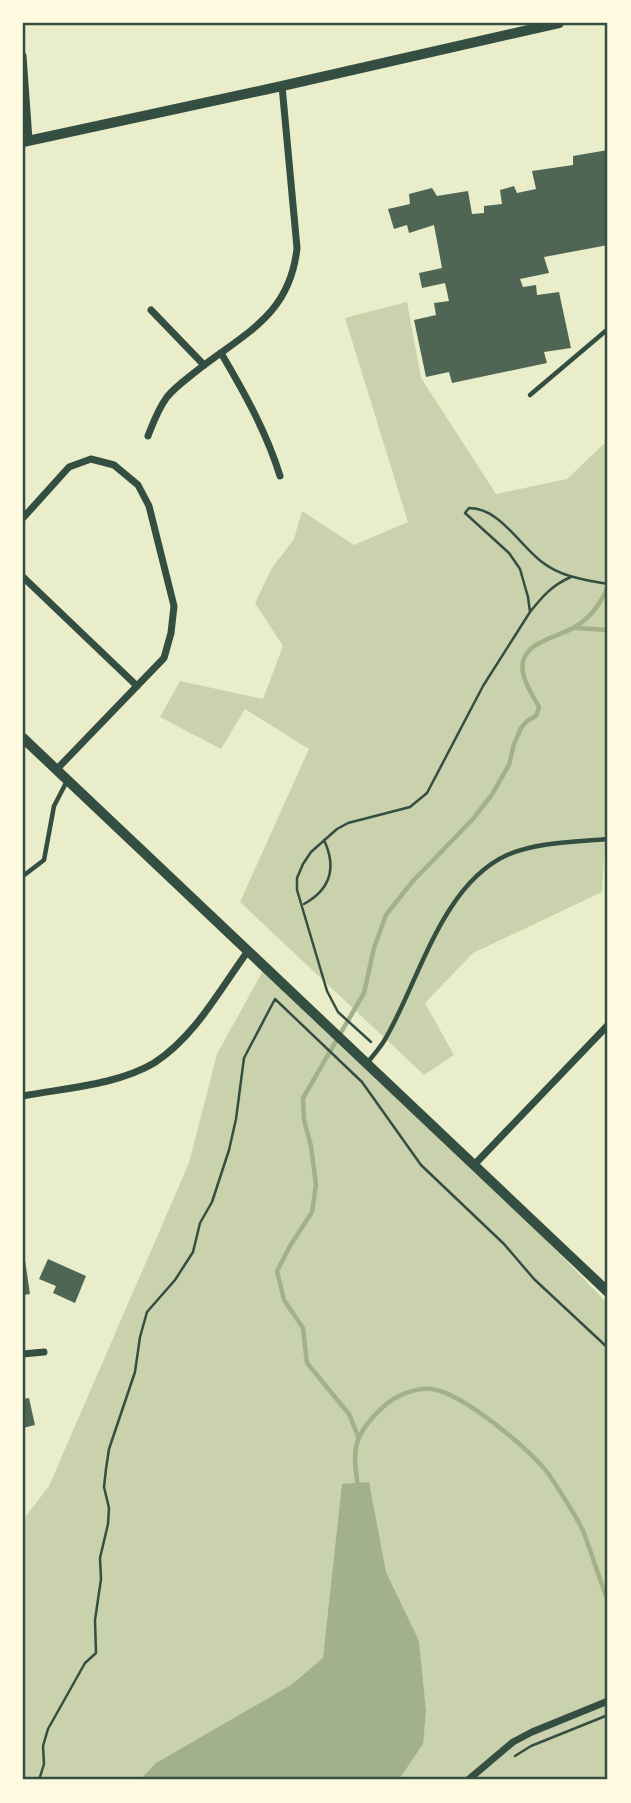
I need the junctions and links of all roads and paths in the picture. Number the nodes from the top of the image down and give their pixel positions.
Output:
1 (559, 23) edge
2 (23, 56) edge
3 (282, 86) junction
4 (26, 141) edge
5 (151, 310) dead end
6 (608, 329) edge
7 (221, 353) junction
8 (204, 365) junction
9 (530, 395) dead end
10 (148, 436) dead end
11 (280, 476) dead end
12 (23, 518) edge
13 (23, 577) edge
14 (571, 577) junction
15 (608, 584) edge
16 (530, 612) junction
17 (137, 686) junction
18 (23, 738) edge
19 (56, 770) junction
20 (68, 781) junction
21 (608, 839) edge
22 (324, 840) junction
23 (23, 876) edge
24 (303, 904) junction
25 (248, 951) junction
26 (608, 1025) edge
27 (370, 1040) dead end
28 (367, 1063) junction
29 (23, 1096) edge
30 (474, 1165) junction
31 (608, 1292) edge
32 (608, 1348) edge
33 (44, 1352) dead end
34 (23, 1354) edge
35 (608, 1701) edge
36 (608, 1715) edge
37 (511, 1758) dead end
38 (39, 1780) edge
39 (468, 1780) edge

1 - 3 street
2 - 4 street
3 - 4 street
3 - 7 street
5 - 8 street
6 - 9 lane
7 - 8 street
7 - 11 street
8 - 10 street
12 - 17 street
13 - 17 street
14 - 15 path
14 - 16 path
14 - 16 path
16 - 22 path
17 - 19 street
18 - 19 street
19 - 20 street
20 - 23 lane
20 - 25 street
21 - 28 lane
22 - 24 path
22 - 24 path
24 - 27 path
25 - 28 street
25 - 29 street
26 - 30 street
28 - 30 street
30 - 31 street
32 - 38 path
33 - 34 street
35 - 39 street
36 - 37 path

